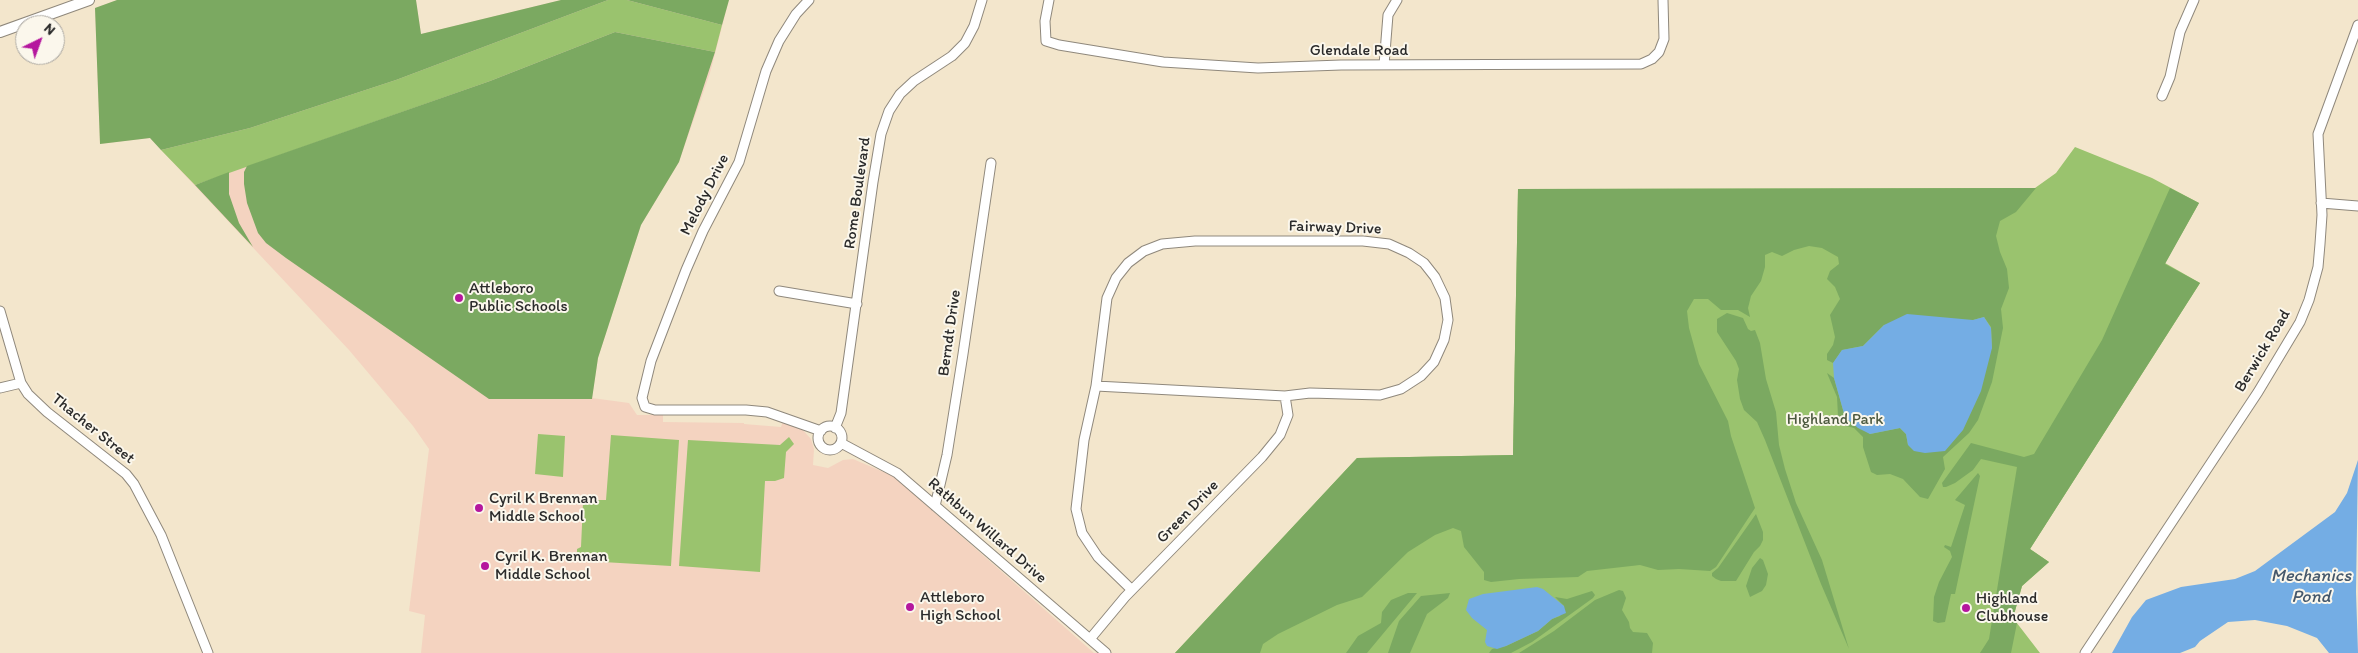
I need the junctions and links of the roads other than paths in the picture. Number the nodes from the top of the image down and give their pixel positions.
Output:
1 (89, 0) edge
2 (809, 0) edge
3 (982, 0) edge
4 (1049, 0) edge
5 (1397, 0) edge
6 (1662, 0) edge
7 (2194, 0) edge
8 (2358, 25) edge
9 (0, 32) edge
10 (1384, 65) junction
11 (2162, 96) dead end
12 (991, 163) dead end
13 (2321, 203) junction
14 (2358, 206) edge
15 (779, 291) dead end
16 (857, 304) junction
17 (0, 311) edge
18 (20, 383) junction
19 (1096, 386) junction
20 (0, 388) edge
21 (1286, 396) junction
22 (835, 428) junction
23 (821, 431) junction
24 (841, 443) junction
25 (936, 506) junction
26 (1132, 590) junction
27 (1090, 639) junction
28 (208, 653) edge
29 (1106, 653) edge
30 (2085, 653) edge

1 - 9 main road
2 - 23 street, Melody Drive
3 - 16 street, Rome Boulevard
4 - 10 street, Glendale Road
5 - 10 street
6 - 10 street, Glendale Road
7 - 11 street
8 - 13 street, Berwick Road
12 - 25 street, Berndt Drive
13 - 14 street
13 - 30 street, Berwick Road
15 - 16 street
16 - 22 street, Rome Boulevard
17 - 18 street, Thacher Street
18 - 20 street
18 - 28 street, Thacher Street
19 - 21 street, Fairway Drive
19 - 21 street, Fairway Drive
19 - 26 street, Fairway Drive
21 - 26 street, Green Drive
22 - 23 street
22 - 24 street
23 - 24 street, Rathbun Willard Drive
24 - 25 street, Rathbun Willard Drive
25 - 27 street, Rathbun Willard Drive
26 - 27 street, Green Drive
27 - 29 street, Rathbun Willard Drive

